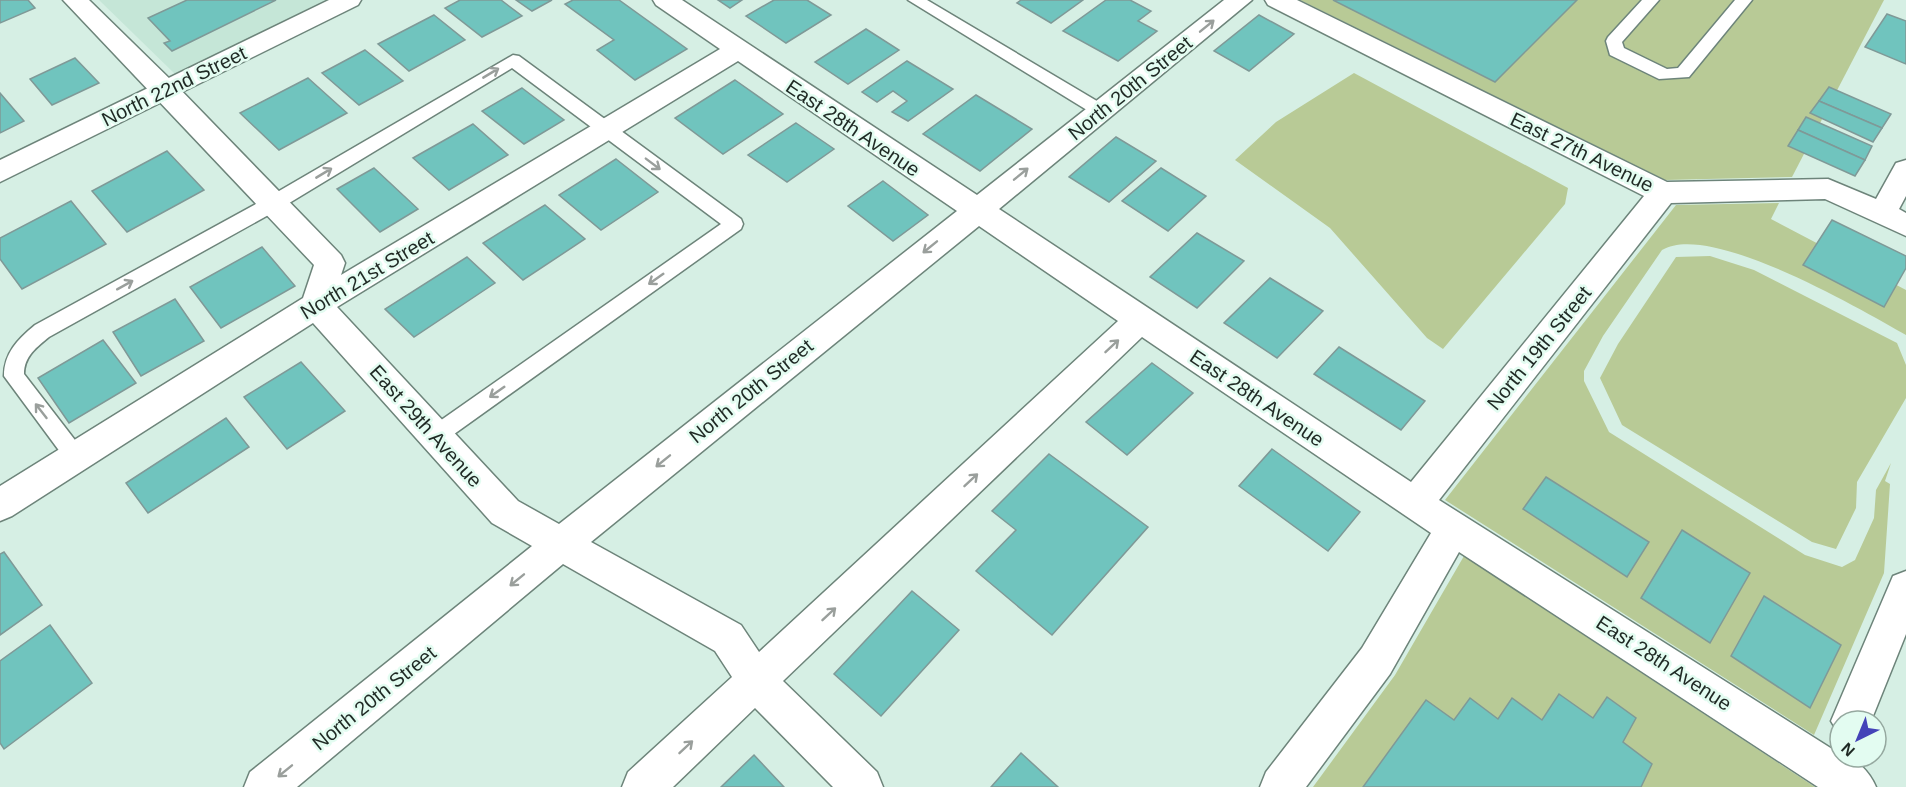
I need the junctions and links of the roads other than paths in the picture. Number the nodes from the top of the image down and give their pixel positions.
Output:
1 (75, 0) edge
2 (349, 0) edge
3 (665, 0) edge
4 (916, 0) edge
5 (1240, 0) edge
6 (1277, 0) edge
7 (1651, 0) edge
8 (1744, 0) edge
9 (738, 50) junction
10 (166, 90) junction
11 (1101, 111) junction
12 (606, 129) junction
13 (1906, 170) edge
14 (0, 172) edge
15 (1663, 193) junction
16 (274, 203) junction
17 (976, 211) junction
18 (1894, 219) edge
19 (316, 305) junction
20 (1140, 320) junction
21 (435, 436) junction
22 (77, 457) junction
23 (1415, 504) junction
24 (0, 506) edge
25 (1454, 527) junction
26 (562, 543) junction
27 (1906, 588) edge
28 (757, 682) junction
29 (1856, 709) edge
30 (1828, 759) edge
31 (266, 787) edge
32 (643, 787) edge
33 (862, 787) edge
34 (1281, 787) edge

1 - 10 street
2 - 10 street, North 22nd Street
3 - 9 street, East 28th Avenue
4 - 11 lane
11 -> 5 street, North 20th Street
6 - 15 street, East 27th Avenue
7 - 8 lane
9 - 12 street, North 21st Street
9 - 17 street, East 28th Avenue
10 - 14 street, North 22nd Street
10 - 16 street
17 -> 11 street, North 20th Street
16 -> 12 lane
12 - 19 street, North 21st Street
12 -> 21 lane
13 - 18 street
15 - 18 street, East 27th Avenue
15 - 23 street, North 19th Street
16 - 19 street
22 -> 16 lane
17 - 20 street, East 28th Avenue
17 -> 26 street, North 20th Street
19 - 21 street, East 29th Avenue
19 - 22 street, North 21st Street
20 - 23 street, East 28th Avenue
28 -> 20 street
21 - 26 street, East 29th Avenue
22 - 24 street, North 21st Street
23 - 25 street, East 28th Avenue
25 - 30 street, East 28th Avenue
25 - 34 street
26 - 28 street, East 29th Avenue
26 -> 31 street, North 20th Street
27 - 29 street
32 -> 28 street
28 - 33 street, East 29th Avenue

